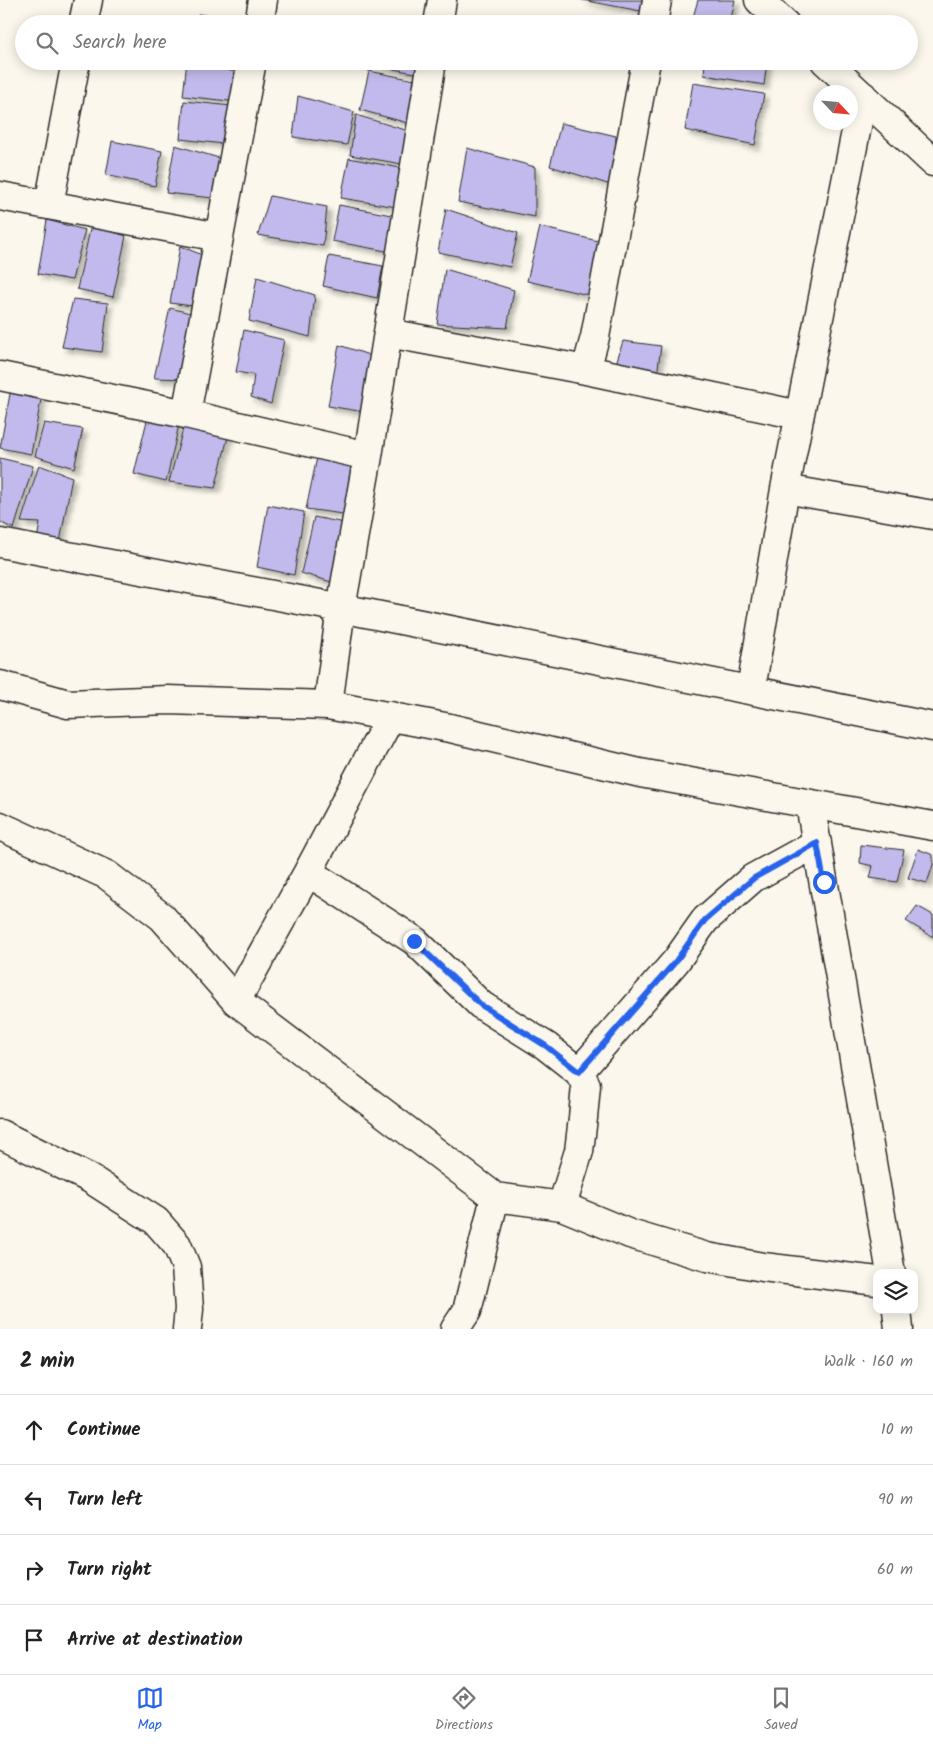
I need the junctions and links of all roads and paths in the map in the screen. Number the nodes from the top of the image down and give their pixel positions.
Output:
1 (88, 0) edge
2 (263, 0) edge
3 (442, 0) edge
4 (657, 0) edge
5 (760, 0) edge
6 (85, 15) edge
7 (260, 15) edge
8 (440, 15) edge
9 (654, 15) edge
10 (776, 15) edge
11 (74, 70) edge
12 (250, 70) edge
13 (431, 70) edge
14 (644, 70) edge
15 (835, 70) edge
16 (863, 96) junction
17 (933, 162) edge
18 (0, 196) edge
19 (49, 205) junction
20 (219, 238) junction
21 (388, 333) junction
22 (586, 370) junction
23 (0, 376) edge
24 (186, 414) junction
25 (799, 415) junction
26 (368, 456) junction
27 (785, 489) junction
28 (933, 515) edge
29 (0, 543) edge
30 (340, 608) junction
31 (0, 685) edge
32 (751, 690) junction
33 (328, 705) junction
34 (391, 716) junction
35 (933, 727) edge
36 (810, 804) junction
37 (0, 826) edge
38 (933, 826) edge
39 (817, 843) junction
40 (308, 872) junction
41 (236, 1001) junction
42 (579, 1072) junction
43 (0, 1134) edge
44 (495, 1197) junction
45 (562, 1206) junction
46 (890, 1269) edge
47 (873, 1281) edge
48 (898, 1314) edge
49 (187, 1329) edge
50 (455, 1329) edge
51 (900, 1329) edge

1 - 6 street
2 - 7 street
3 - 8 street
4 - 9 street
5 - 10 street
11 - 19 street
12 - 20 street
13 - 21 street
14 - 22 street
15 - 16 street
16 - 17 street
16 - 25 street
18 - 19 street
19 - 20 street
20 - 24 street
21 - 22 street
21 - 26 street
22 - 25 street
23 - 24 street
24 - 26 street
25 - 27 street
26 - 30 street
27 - 28 street
27 - 32 street
29 - 30 street
30 - 32 street
30 - 33 street
31 - 33 street
32 - 35 street
33 - 34 street
34 - 36 street
34 - 40 street
36 - 38 street
36 - 39 street
37 - 41 street
39 - 42 street
39 - 46 street
40 - 41 street
40 - 42 street
41 - 44 street
42 - 45 street
43 - 49 street
44 - 45 street
44 - 50 street
45 - 47 street
48 - 51 street

